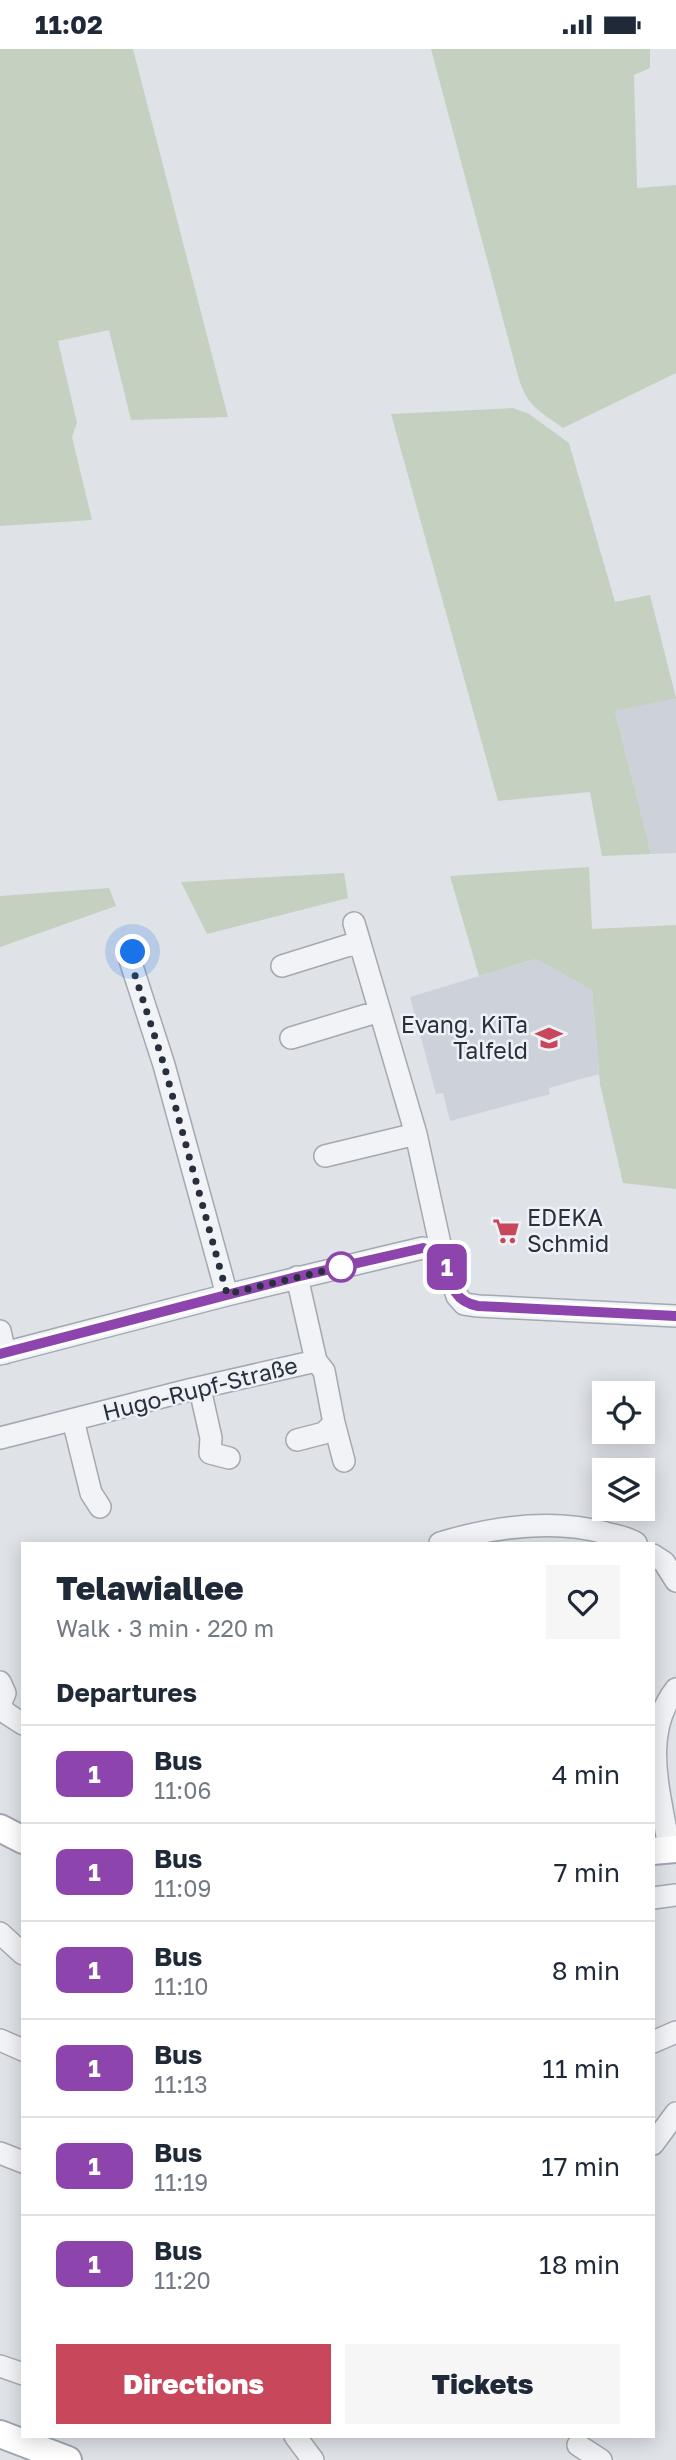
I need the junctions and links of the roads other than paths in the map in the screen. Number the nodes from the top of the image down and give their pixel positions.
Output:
1 (133, 952) dead end
2 (282, 966) dead end
3 (380, 1011) junction
4 (291, 1038) dead end
5 (416, 1135) junction
6 (325, 1156) dead end
7 (442, 1253) junction
8 (296, 1277) junction
9 (227, 1294) junction
10 (676, 1316) edge
11 (0, 1331) edge
12 (2, 1354) edge
13 (316, 1361) junction
14 (200, 1389) junction
15 (73, 1420) junction
16 (334, 1423) junction
17 (0, 1438) edge
18 (297, 1440) dead end
19 (229, 1458) dead end
20 (344, 1461) dead end
21 (100, 1507) dead end
22 (444, 1542) edge
23 (634, 1542) edge
24 (655, 1556) edge
25 (676, 1581) edge
26 (0, 1682) edge
27 (676, 1689) edge
28 (0, 1705) edge
29 (21, 1723) edge
30 (655, 1743) edge
31 (655, 1760) edge
32 (0, 1828) edge
33 (21, 1839) edge
34 (666, 1850) edge
35 (676, 1895) edge
36 (655, 1898) edge
37 (0, 1933) edge
38 (21, 1952) edge
39 (676, 2032) edge
40 (0, 2040) edge
41 (655, 2041) edge
42 (21, 2049) edge
43 (676, 2113) edge
44 (655, 2141) edge
45 (0, 2153) edge
46 (21, 2161) edge
47 (0, 2366) edge
48 (21, 2373) edge
49 (0, 2434) edge
50 (296, 2438) edge
51 (578, 2445) dead end
52 (0, 2447) edge
53 (25, 2460) edge
54 (68, 2460) edge
55 (313, 2460) edge
56 (601, 2460) edge

1 - 9 street
2 - 3 street
3 - 4 street
3 - 5 street
5 - 6 street
5 - 7 street
7 - 8 street
7 - 10 street
8 - 9 street
8 - 13 street, Hugo-Rupf-Straße
9 - 12 street
11 - 12 street
13 - 14 street, Hugo-Rupf-Straße
13 - 16 street
14 - 15 street, Hugo-Rupf-Straße
14 - 19 street
15 - 17 street, Hugo-Rupf-Straße
15 - 21 street
16 - 18 street
16 - 20 street
22 - 23 street
24 - 25 street
26 - 28 street
27 - 30 street
28 - 29 street
31 - 34 street
32 - 33 main road
35 - 36 street
37 - 38 street
39 - 41 street
40 - 42 street
43 - 44 street
45 - 46 street
47 - 48 street
49 - 54 main road
50 - 55 street
51 - 56 street
52 - 53 main road

